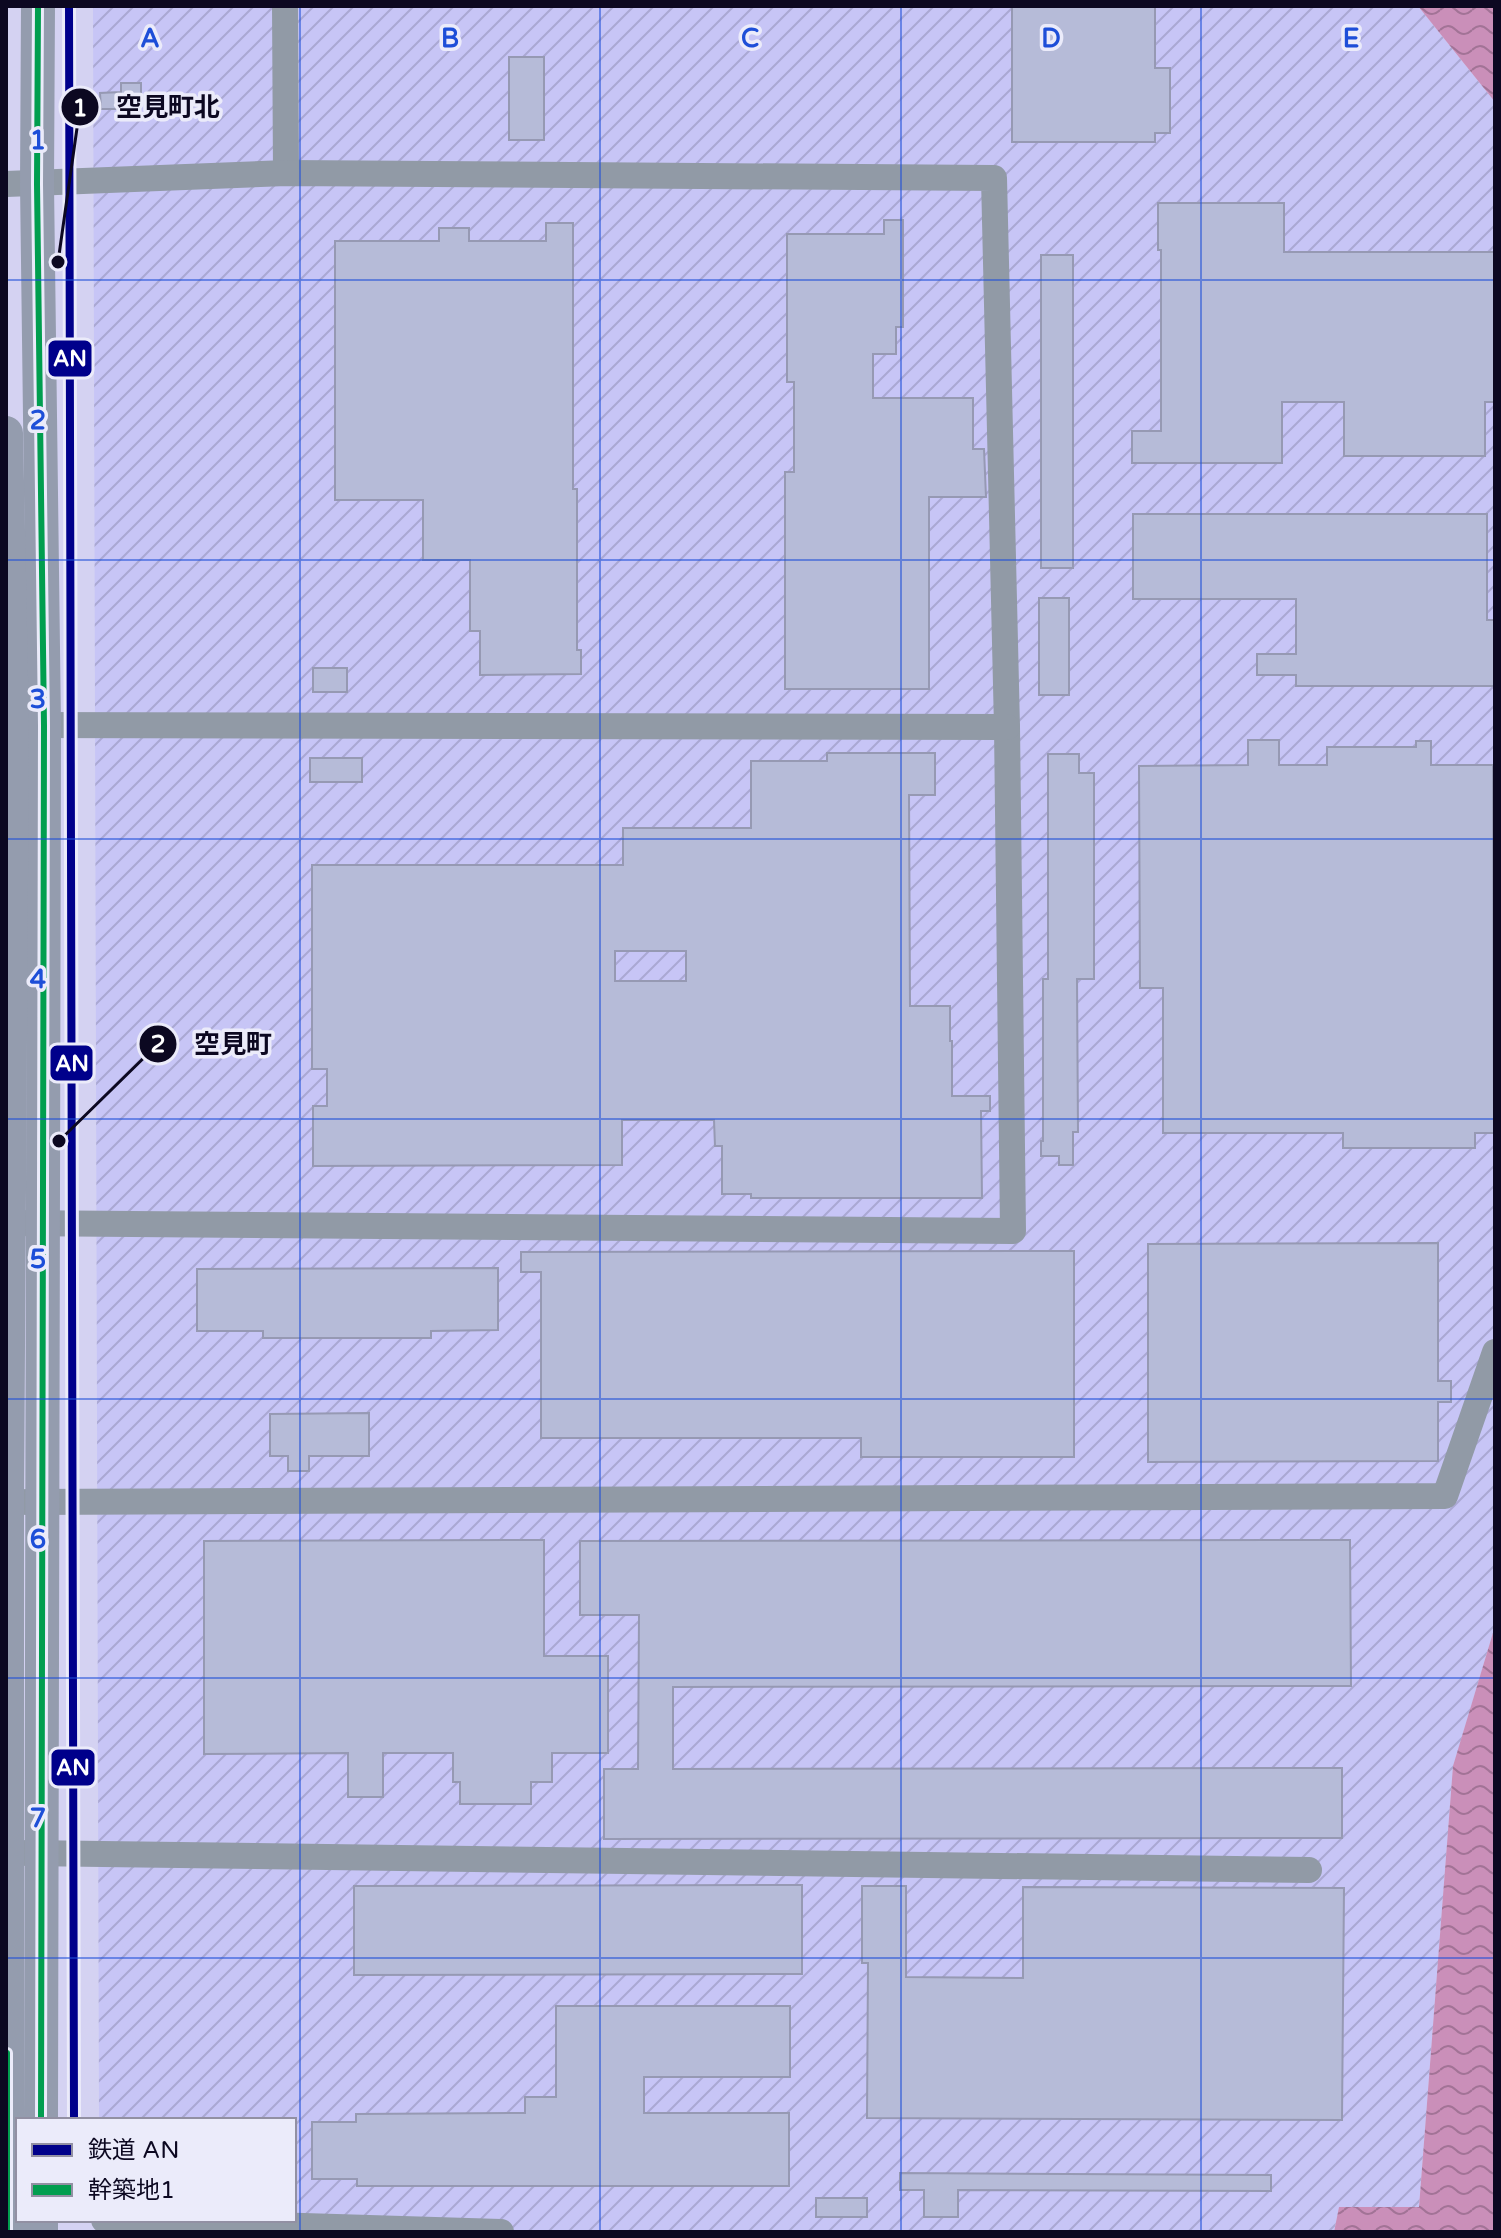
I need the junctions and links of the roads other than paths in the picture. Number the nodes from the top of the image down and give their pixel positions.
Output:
1 (38, 6) edge
2 (285, 6) edge
3 (286, 173) junction
4 (21, 184) edge
5 (6, 433) edge
6 (28, 724) junction
7 (1007, 727) junction
8 (20, 761) edge
9 (7, 1064) edge
10 (9, 1223) junction
11 (44, 1225) junction
12 (1495, 1352) edge
13 (7, 1502) edge
14 (42, 1503) junction
15 (18, 1853) edge
16 (1309, 1870) dead end
17 (41, 2118) edge
18 (7, 2216) edge
19 (170, 2222) edge
20 (7, 2232) edge
21 (501, 2232) edge

1 - 4 main road
2 - 3 street
3 - 4 street
3 - 7 street
4 - 6 main road
5 - 6 main road
6 - 7 street
6 - 8 main road
7 - 11 street
8 - 9 main road
8 - 11 main road
9 - 10 main road
10 - 11 street
10 - 13 main road
11 - 14 main road
12 - 14 street
13 - 14 street
13 - 15 main road
14 - 15 main road
15 - 16 street
15 - 17 main road
15 - 18 main road
18 - 20 main road
19 - 21 street

